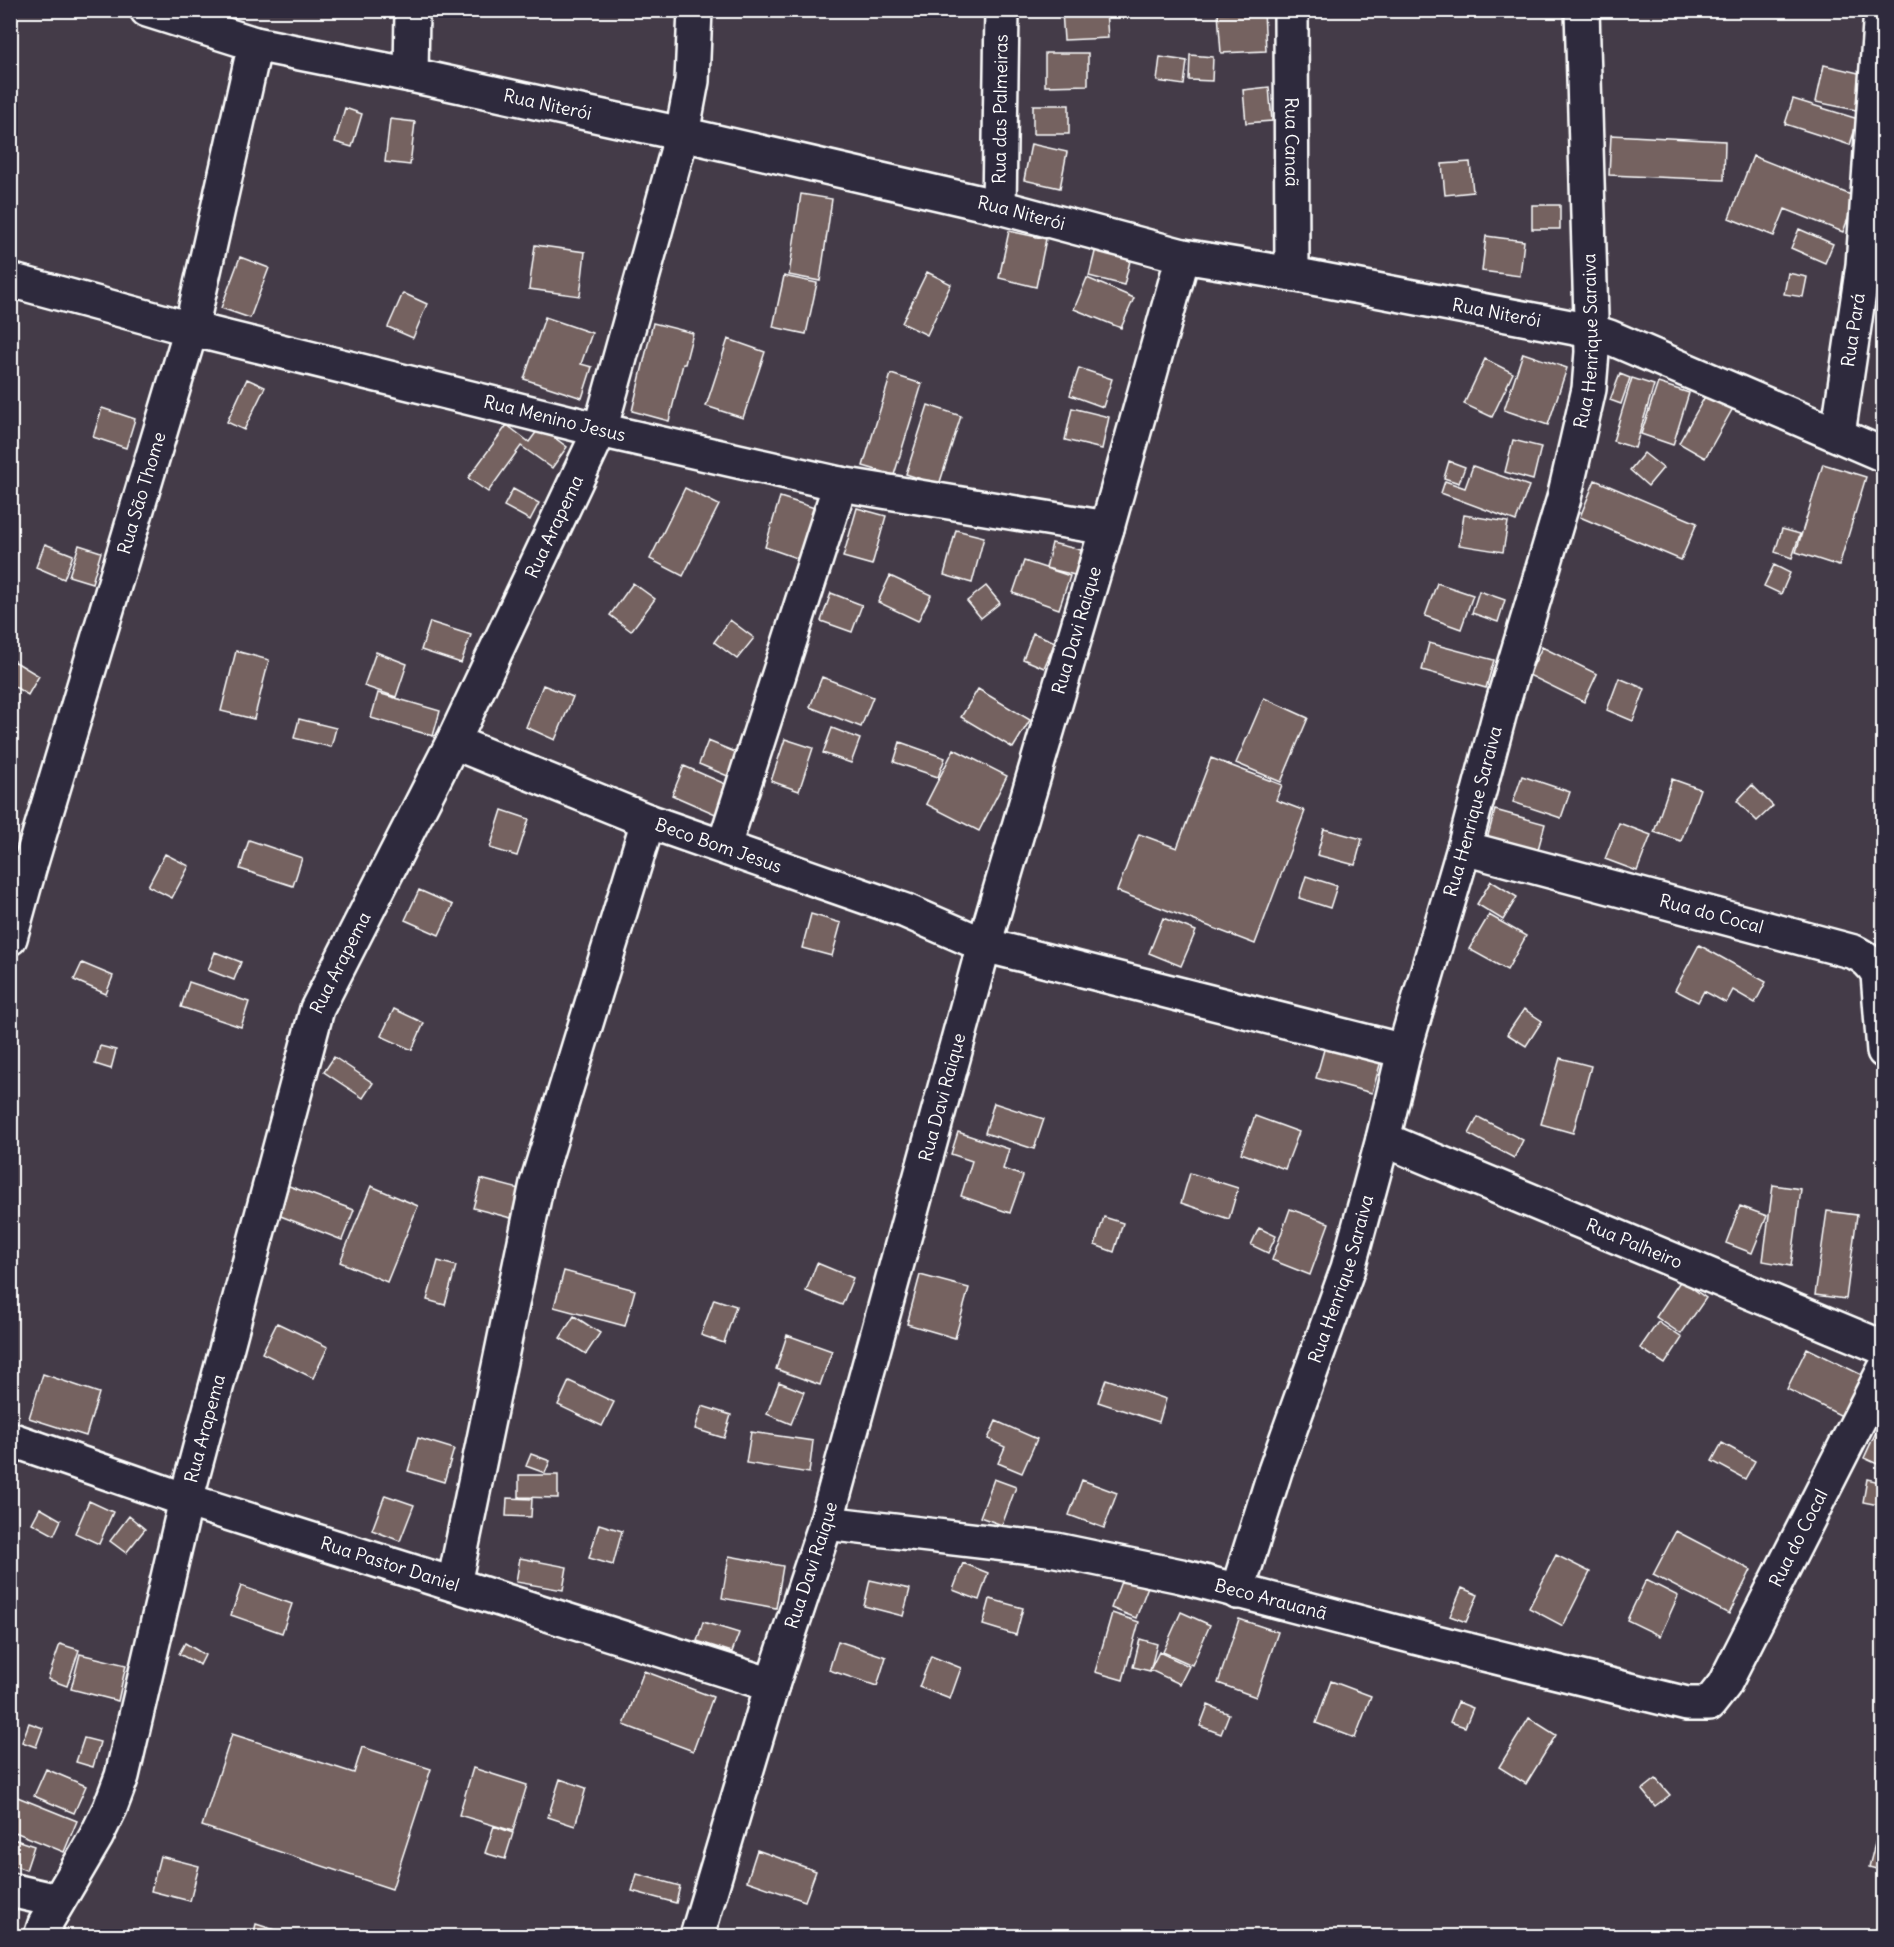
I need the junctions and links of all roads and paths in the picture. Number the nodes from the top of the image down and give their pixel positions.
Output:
1 (147, 10) edge
2 (412, 10) edge
3 (694, 10) edge
4 (1002, 10) edge
5 (1291, 10) edge
6 (1582, 10) edge
7 (1881, 10) edge
8 (255, 44) junction
9 (411, 75) junction
10 (682, 134) junction
11 (999, 207) junction
12 (1183, 256) junction
13 (1292, 274) junction
14 (10, 280) edge
15 (191, 329) junction
16 (1591, 331) junction
17 (600, 430) junction
18 (1838, 434) junction
19 (1884, 455) edge
20 (840, 484) junction
21 (1107, 528) junction
22 (453, 742) junction
23 (648, 821) junction
24 (724, 846) junction
25 (1464, 848) junction
26 (10, 938) edge
27 (984, 945) junction
28 (1404, 1051) junction
29 (1884, 1051) edge
30 (1383, 1139) junction
31 (1884, 1348) edge
32 (1884, 1370) edge
33 (10, 1439) edge
34 (186, 1500) junction
35 (826, 1523) junction
36 (454, 1584) junction
37 (1237, 1592) junction
38 (772, 1685) junction
39 (1709, 1704) joint
40 (10, 1890) edge
41 (58, 1901) junction
42 (41, 1936) edge
43 (697, 1936) edge

1 - 8 street, Rua Niterói
2 - 9 street
3 - 10 street, Rua Arapema
4 - 11 street, Rua das Palmeiras
5 - 13 street, Rua Canaã
6 - 16 street, Rua Henrique Saraiva
7 - 18 street, Rua Pará
8 - 9 street, Rua Niterói
8 - 15 street, Rua São Thome
9 - 10 street, Rua Niterói
10 - 11 street, Rua Niterói
10 - 17 street, Rua Arapema
11 - 12 street, Rua Niterói
12 - 13 street, Rua Niterói
12 - 21 street, Rua Davi Raique
13 - 16 street, Rua Niterói
14 - 15 street, Rua Menino Jesus
15 - 17 street, Rua Menino Jesus
15 - 26 street, Rua São Thome
16 - 18 street, Rua Niterói
16 - 25 street, Rua Henrique Saraiva
17 - 20 street, Rua Menino Jesus
17 - 22 street, Rua Arapema
18 - 19 street, Rua Niterói
20 - 21 street, Rua Menino Jesus
20 - 24 street
21 - 27 street, Rua Davi Raique
22 - 23 street, Beco Bom Jesus
22 - 34 street, Rua Arapema
23 - 24 street, Beco Bom Jesus
23 - 36 street
24 - 27 street, Beco Bom Jesus
25 - 28 street, Rua Henrique Saraiva
25 - 29 street, Rua do Cocal
27 - 28 street, Beco Bom Jesus
27 - 35 street, Rua Davi Raique
28 - 30 street, Rua Henrique Saraiva
30 - 31 street, Rua Palheiro
30 - 37 street, Rua Henrique Saraiva
32 - 39 street, Rua do Cocal
33 - 34 street, Rua Pastor Daniel
34 - 36 street, Rua Pastor Daniel
34 - 41 street, Rua Arapema
35 - 37 street, Beco Arauanã
35 - 38 street, Rua Davi Raique
36 - 38 street, Rua Pastor Daniel
37 - 39 street, Beco Arauanã
38 - 43 street, Rua Davi Raique
40 - 41 street
41 - 42 street, Rua Arapema

